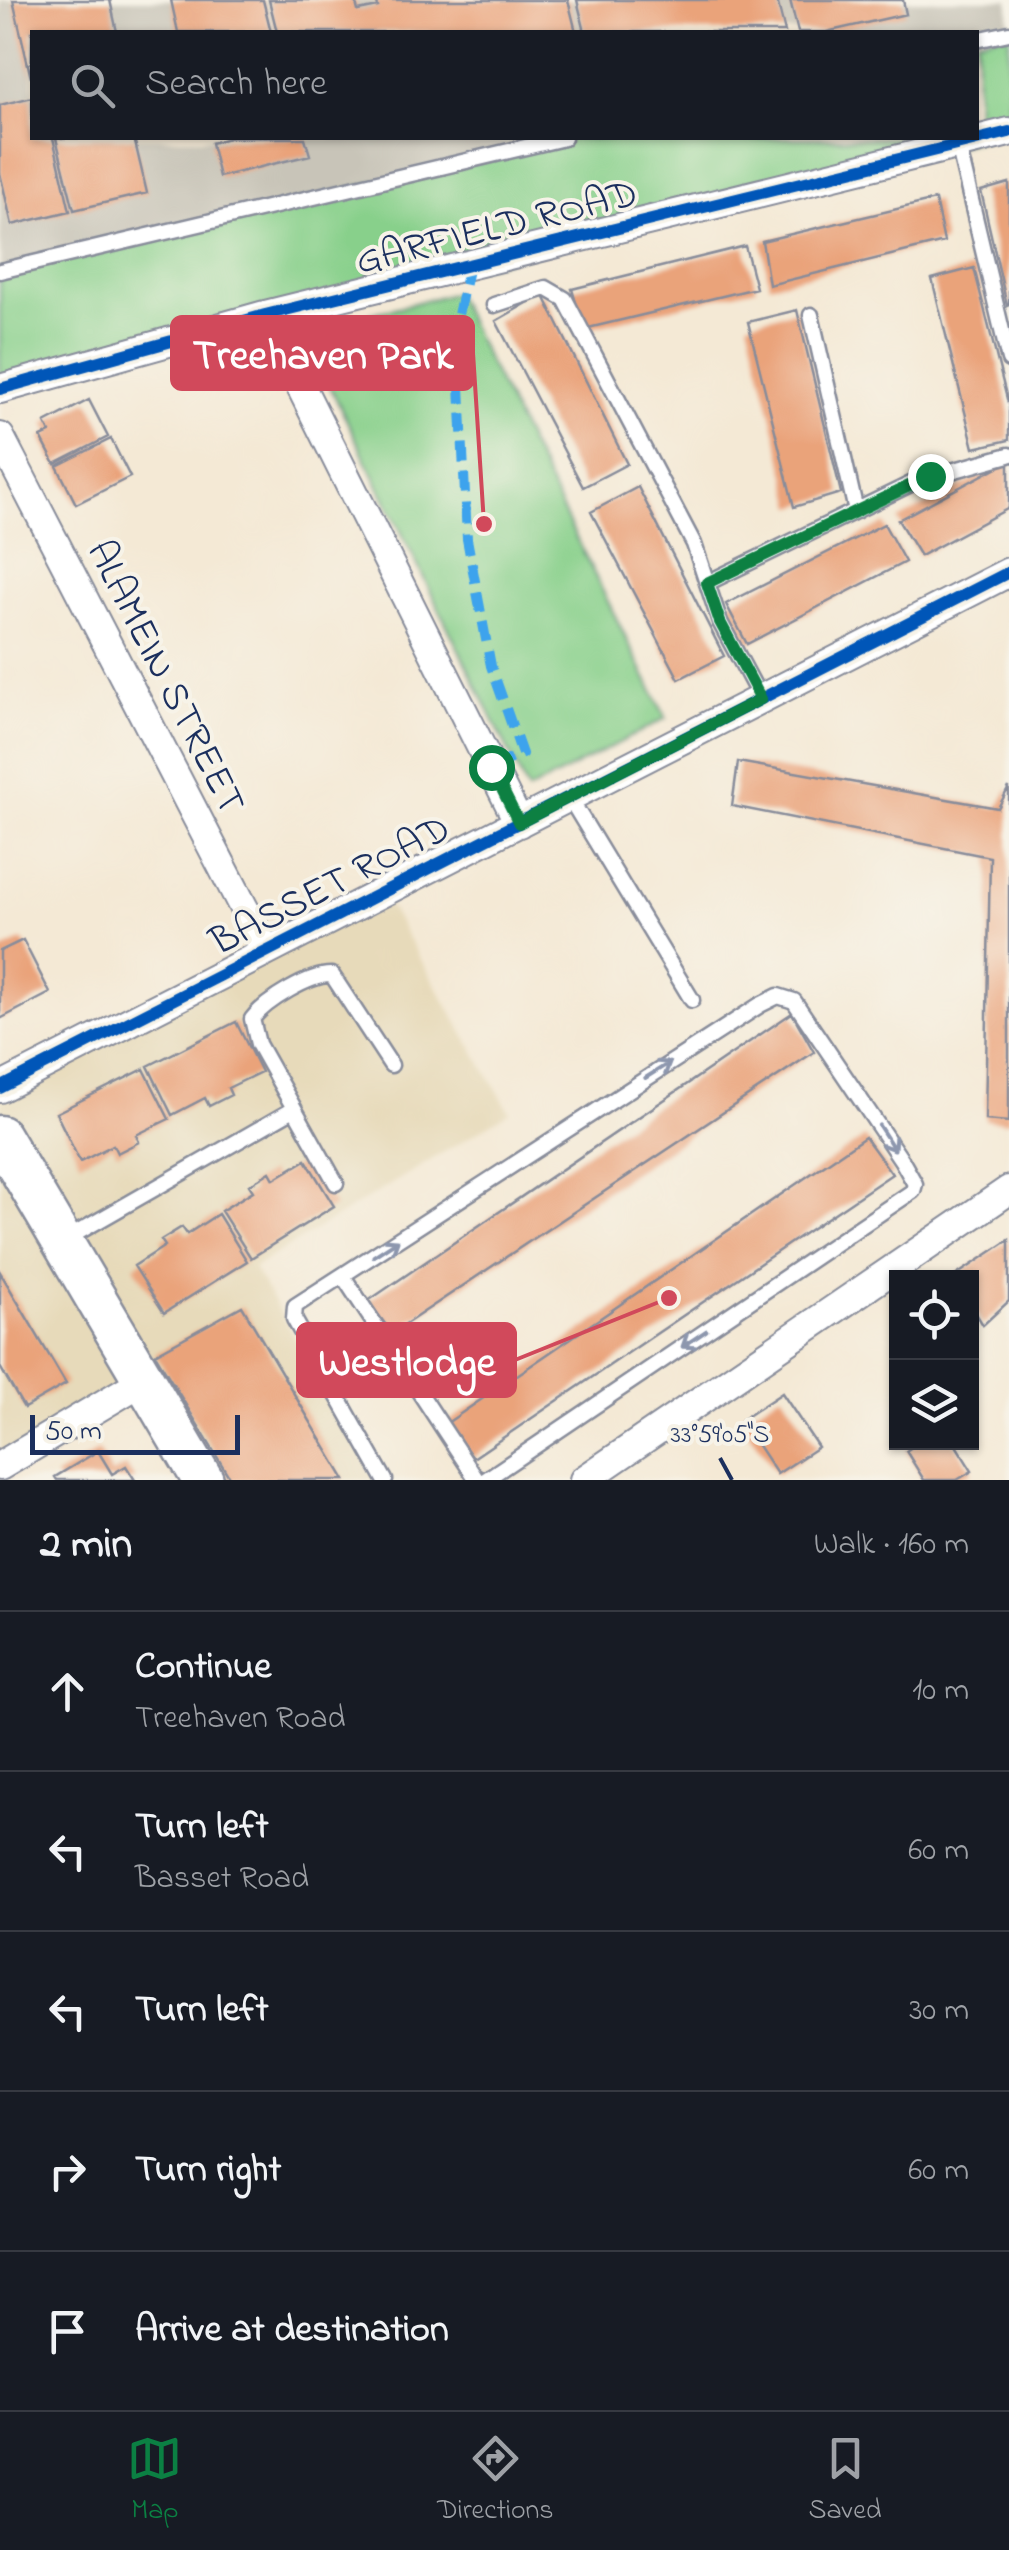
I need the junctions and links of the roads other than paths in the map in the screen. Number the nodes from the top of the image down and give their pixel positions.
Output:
1 (1009, 32) edge
2 (979, 39) edge
3 (1009, 132) edge
4 (556, 140) edge
5 (978, 140) edge
6 (979, 140) edge
7 (958, 145) junction
8 (0, 271) edge
9 (494, 306) dead end
10 (811, 315) dead end
11 (264, 316) junction
12 (1009, 360) edge
13 (0, 389) edge
14 (0, 437) edge
15 (1009, 455) edge
16 (856, 511) junction
17 (1009, 572) edge
18 (707, 583) junction
19 (761, 699) junction
20 (569, 797) junction
21 (519, 823) junction
22 (266, 951) junction
23 (692, 1000) dead end
24 (391, 1066) dead end
25 (0, 1088) edge
26 (294, 1109) junction
27 (2, 1143) edge
28 (336, 1183) dead end
29 (1009, 1190) edge
30 (62, 1241) junction
31 (343, 1276) junction
32 (144, 1380) junction
33 (0, 1466) edge
34 (204, 1480) edge
35 (385, 1480) edge
36 (476, 1480) edge
37 (485, 1480) edge
38 (584, 1480) edge

1 - 2 lane
3 - 6 street, GARFIELD ROAD
4 - 8 lane, GARFIELD ROAD
5 - 7 street, GARFIELD ROAD
7 - 11 street, GARFIELD ROAD
7 - 12 lane
9 - 18 lane
10 - 16 lane
11 - 13 street, GARFIELD ROAD
11 - 21 street
14 - 22 street, ALAMEIN STREET
15 - 16 lane
16 - 18 lane
17 - 19 street, BASSET ROAD
18 - 19 lane
19 - 20 street, BASSET ROAD
20 - 21 street, BASSET ROAD
20 - 23 lane
21 - 22 street, BASSET ROAD
22 - 25 street, BASSET ROAD
24 - 26 lane
26 - 28 lane
26 - 30 lane
27 - 30 street
29 - 38 street
30 - 32 street
31 - 35 lane
31 - 36 lane
31 -> 37 lane
32 - 33 street
32 - 34 street

